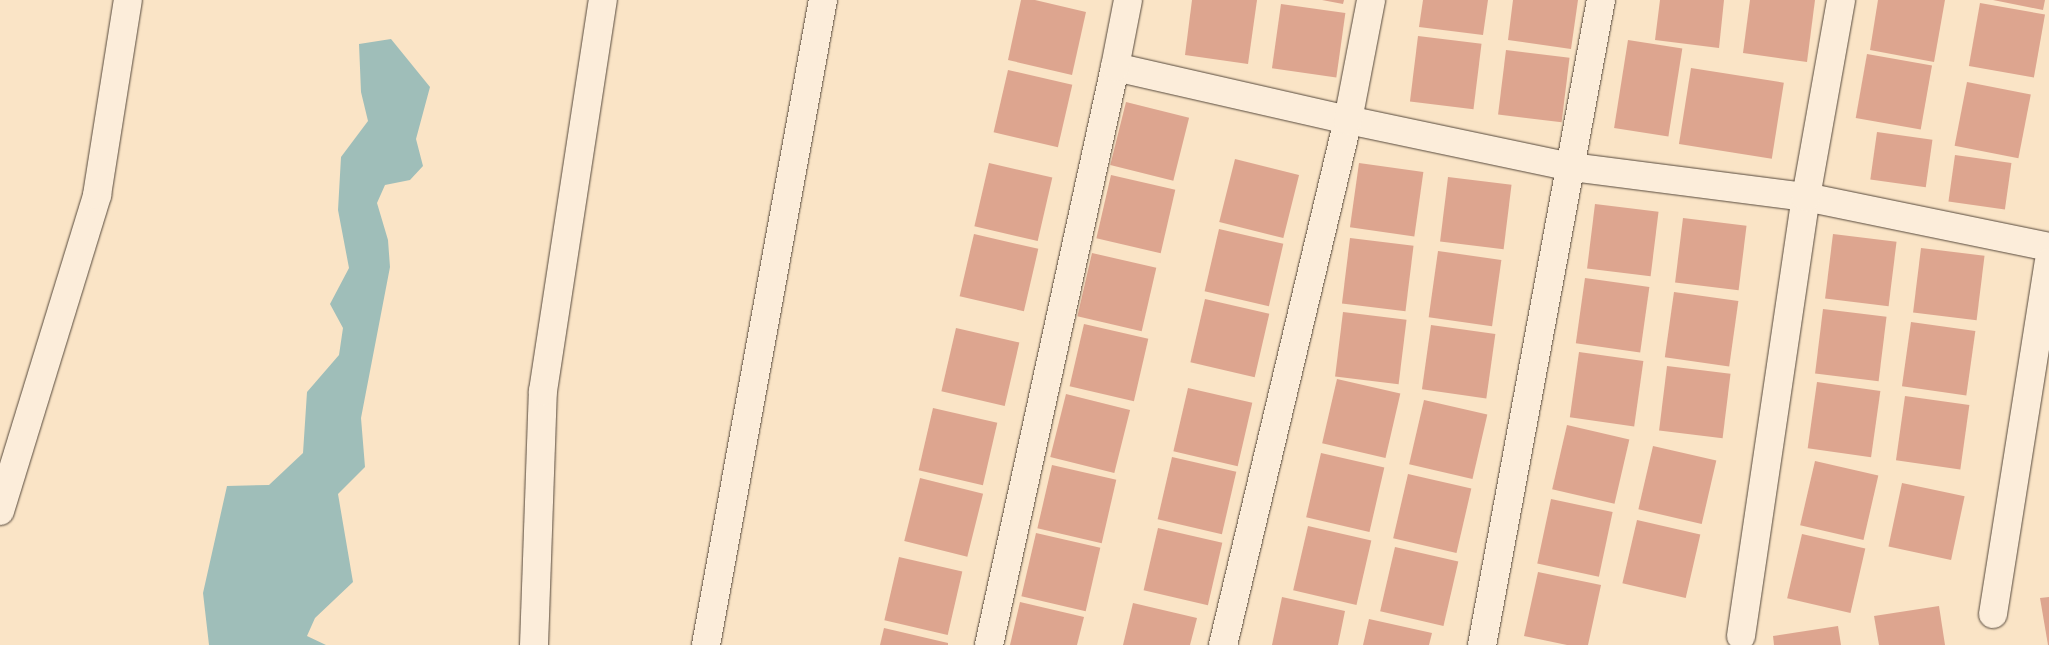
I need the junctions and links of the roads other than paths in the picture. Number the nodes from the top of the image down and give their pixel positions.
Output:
1 (128, 0) edge
2 (603, 0) edge
3 (823, 0) edge
4 (1128, 0) edge
5 (1371, 0) edge
6 (1601, 0) edge
7 (1841, 0) edge
8 (1115, 66) junction
9 (1348, 120) junction
10 (1571, 167) junction
11 (1806, 197) junction
12 (2049, 247) edge
13 (2049, 262) edge
14 (0, 511) edge
15 (1993, 614) dead end
16 (1741, 636) dead end
17 (534, 645) edge
18 (706, 645) edge
19 (989, 645) edge
20 (1223, 645) edge
21 (1482, 645) edge

1 - 14 street
2 - 17 street
3 - 18 street
4 - 8 street
5 - 9 street
6 - 10 street
7 - 11 street
8 - 9 street
8 - 19 street
9 - 10 street
9 - 20 street
10 - 11 street
10 - 21 street
11 - 12 street
11 - 16 street
13 - 15 street

